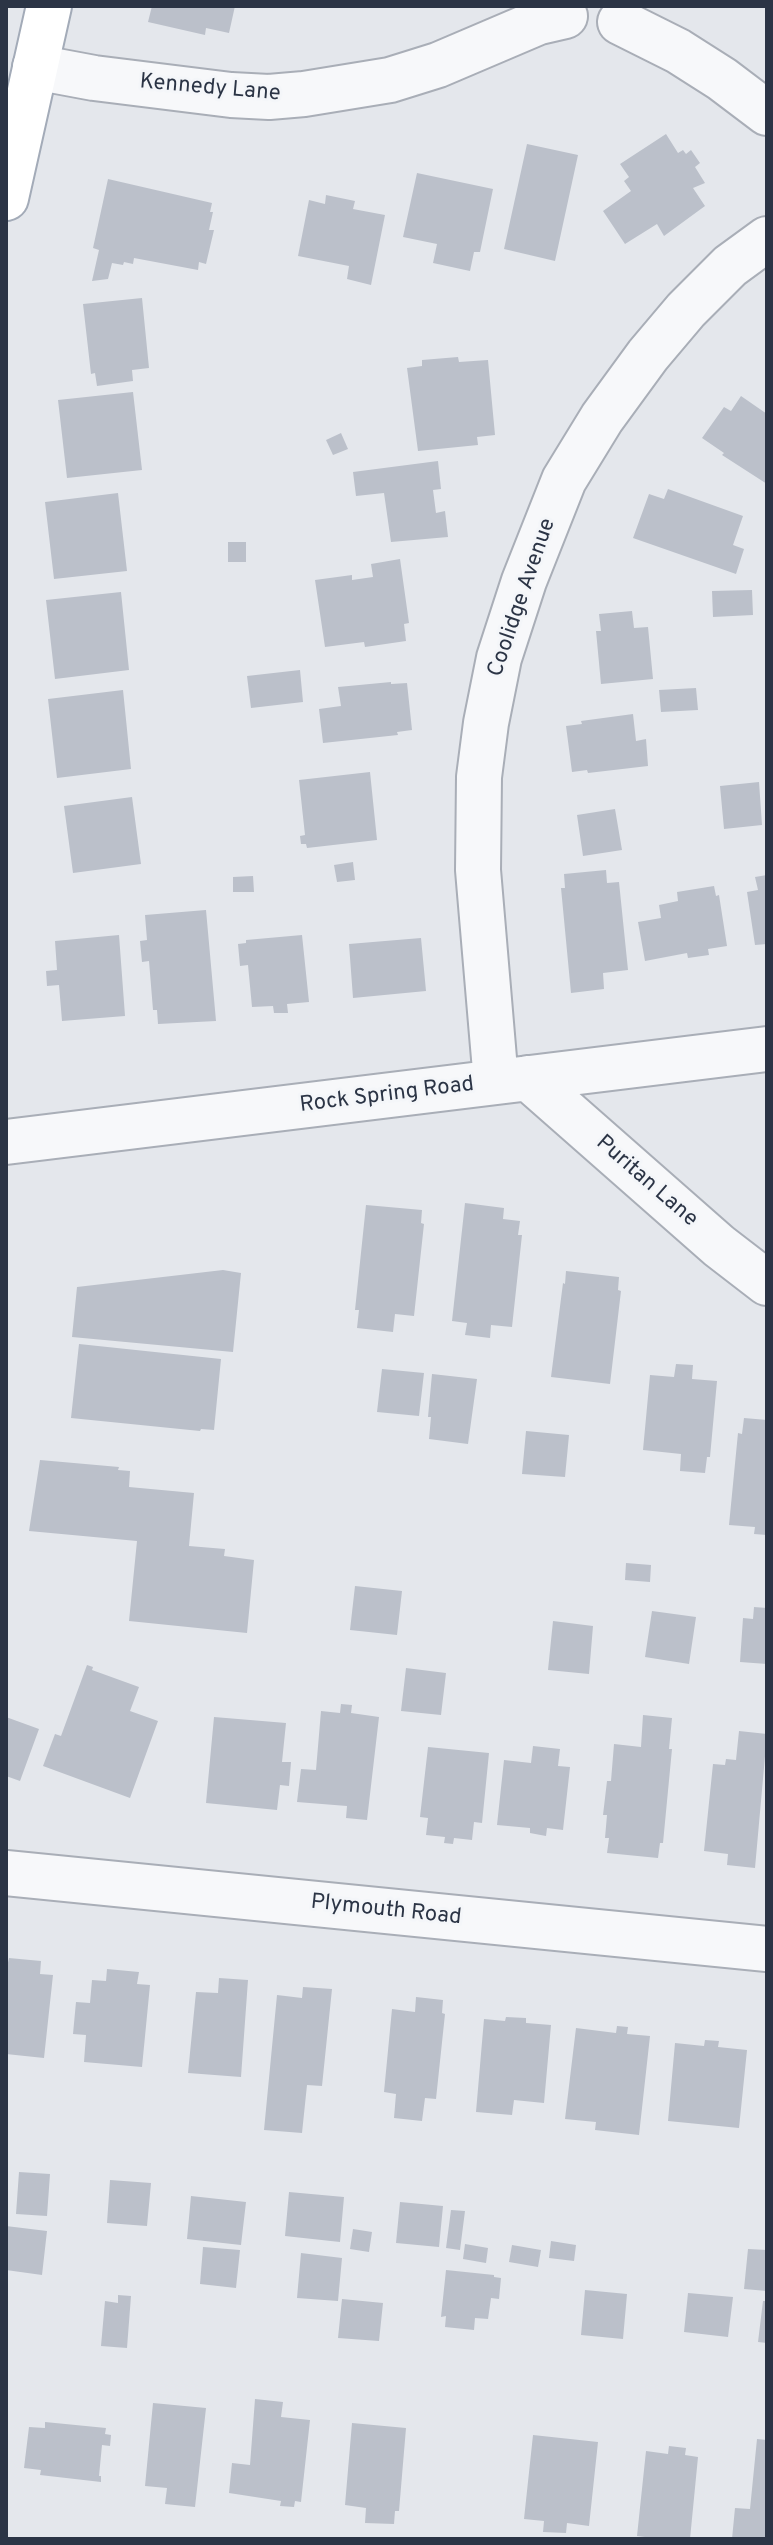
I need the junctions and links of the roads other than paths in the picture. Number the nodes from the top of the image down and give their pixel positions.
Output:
1 (49, 6) edge
2 (565, 16) dead end
3 (620, 22) dead end
4 (35, 67) junction
5 (767, 113) edge
6 (6, 198) edge
7 (767, 239) edge
8 (767, 1049) edge
9 (512, 1080) junction
10 (6, 1142) edge
11 (767, 1283) edge
12 (6, 1873) edge
13 (767, 1949) edge

1 - 4 main road
2 - 4 street, Kennedy Lane
3 - 5 street
4 - 6 main road
7 - 9 street, Coolidge Avenue
8 - 9 street, Rock Spring Road
9 - 10 street, Rock Spring Road
9 - 11 street, Puritan Lane
12 - 13 street, Plymouth Road

